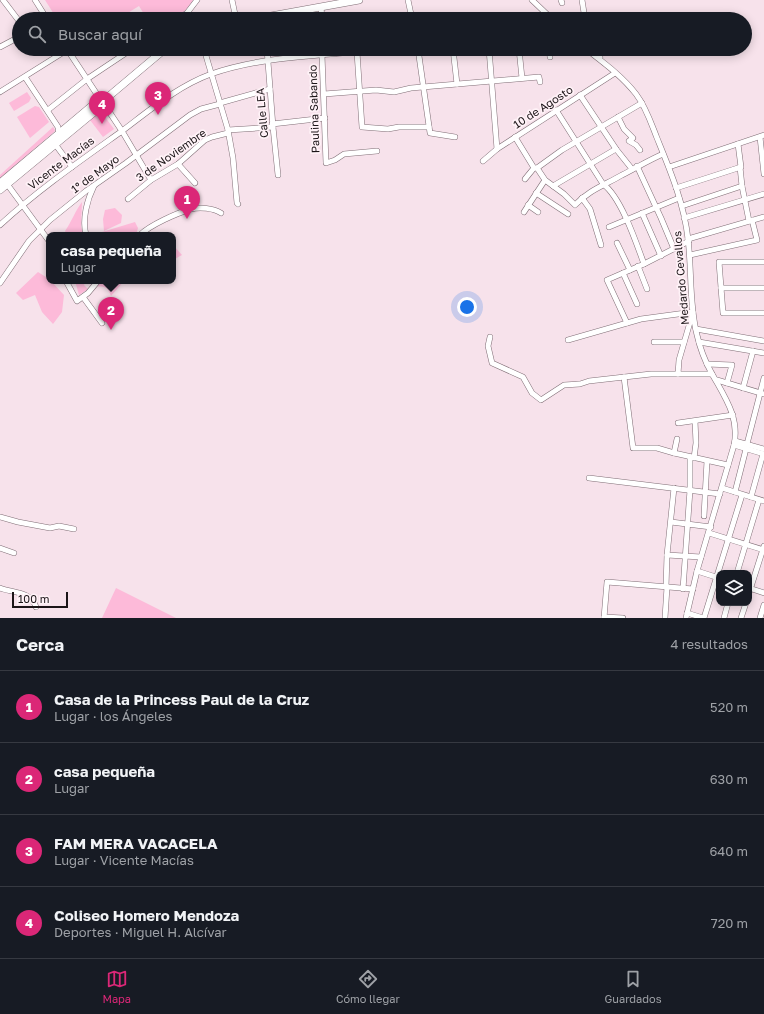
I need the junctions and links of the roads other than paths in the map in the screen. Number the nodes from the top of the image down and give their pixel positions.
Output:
1 (3, 0) edge
2 (35, 0) edge
3 (197, 0) edge
4 (232, 0) edge
5 (359, 0) edge
6 (408, 0) edge
7 (532, 0) edge
8 (582, 0) edge
9 (345, 1) edge
10 (321, 7) junction
11 (12, 12) edge
12 (43, 12) edge
13 (189, 12) edge
14 (235, 12) edge
15 (295, 12) edge
16 (321, 12) edge
17 (411, 12) edge
18 (545, 12) edge
19 (584, 12) edge
20 (12, 41) edge
21 (0, 47) edge
22 (58, 56) edge
23 (71, 56) edge
24 (122, 56) edge
25 (157, 56) edge
26 (206, 56) edge
27 (268, 56) edge
28 (312, 56) edge
29 (323, 56) edge
30 (357, 56) edge
31 (419, 56) edge
32 (454, 56) edge
33 (490, 56) edge
34 (520, 56) edge
35 (595, 56) edge
36 (600, 56) edge
37 (268, 60) junction
38 (614, 72) junction
39 (211, 74) junction
40 (25, 77) junction
41 (522, 78) junction
42 (87, 79) junction
43 (492, 81) junction
44 (540, 82) dead end
45 (458, 84) junction
46 (423, 87) junction
47 (270, 89) junction
48 (360, 91) junction
49 (0, 92) edge
50 (324, 94) junction
51 (580, 95) junction
52 (102, 102) junction
53 (220, 103) junction
54 (642, 103) junction
55 (48, 110) junction
56 (556, 110) junction
57 (618, 117) junction
58 (324, 118) junction
59 (55, 121) junction
60 (68, 126) junction
61 (78, 126) junction
62 (272, 126) junction
63 (429, 127) junction
64 (600, 127) junction
65 (122, 131) junction
66 (228, 132) junction
67 (59, 134) junction
68 (515, 136) junction
69 (762, 136) edge
70 (454, 137) dead end
71 (576, 141) junction
72 (55, 144) junction
73 (738, 144) junction
74 (497, 149) junction
75 (616, 149) junction
76 (640, 150) dead end
77 (377, 151) dead end
78 (664, 154) junction
79 (136, 155) junction
80 (484, 161) dead end
81 (178, 164) junction
82 (590, 164) junction
83 (637, 166) junction
84 (72, 167) junction
85 (669, 167) junction
86 (740, 167) junction
87 (536, 168) junction
88 (632, 169) junction
89 (764, 174) edge
90 (278, 175) dead end
91 (525, 179) dead end
92 (151, 180) junction
93 (545, 180) junction
94 (4, 183) edge
95 (195, 183) dead end
96 (603, 184) junction
97 (94, 185) junction
98 (553, 186) junction
99 (742, 186) junction
100 (676, 188) junction
101 (0, 190) edge
102 (536, 192) junction
103 (764, 194) edge
104 (582, 198) junction
105 (679, 198) junction
106 (128, 199) dead end
107 (744, 200) junction
108 (23, 204) junction
109 (238, 204) dead end
110 (528, 205) junction
111 (682, 206) junction
112 (656, 207) junction
113 (524, 212) dead end
114 (538, 212) dead end
115 (221, 213) dead end
116 (642, 213) junction
117 (568, 214) dead end
118 (764, 217) edge
119 (684, 218) junction
120 (626, 220) junction
121 (751, 220) junction
122 (0, 225) edge
123 (609, 227) dead end
124 (41, 230) junction
125 (86, 232) edge
126 (144, 232) edge
127 (46, 238) edge
128 (688, 240) junction
129 (617, 243) dead end
130 (601, 245) dead end
131 (674, 249) junction
132 (690, 255) junction
133 (660, 256) junction
134 (764, 262) edge
135 (641, 265) junction
136 (630, 270) junction
137 (622, 273) junction
138 (0, 283) edge
139 (68, 284) edge
140 (96, 284) edge
141 (721, 288) junction
142 (764, 288) edge
143 (647, 289) dead end
144 (83, 297) junction
145 (637, 304) dead end
146 (693, 312) junction
147 (764, 314) edge
148 (102, 323) dead end
149 (627, 323) junction
150 (696, 329) junction
151 (490, 337) dead end
152 (568, 340) dead end
153 (764, 341) edge
154 (654, 342) dead end
155 (684, 342) junction
156 (699, 342) junction
157 (753, 351) junction
158 (764, 353) edge
159 (707, 364) junction
160 (678, 374) junction
161 (712, 374) junction
162 (624, 377) junction
163 (764, 378) edge
164 (717, 380) junction
165 (727, 383) junction
166 (743, 388) junction
167 (762, 394) edge
168 (733, 415) junction
169 (695, 421) junction
170 (678, 423) dead end
171 (678, 440) dead end
172 (735, 443) junction
173 (746, 446) junction
174 (764, 450) edge
175 (674, 452) junction
176 (692, 457) junction
177 (707, 461) junction
178 (728, 465) junction
179 (589, 478) dead end
180 (674, 488) junction
181 (690, 490) junction
182 (721, 491) junction
183 (706, 492) junction
184 (735, 492) junction
185 (742, 495) junction
186 (751, 497) junction
187 (762, 501) edge
188 (704, 516) dead end
189 (0, 517) edge
190 (671, 522) junction
191 (687, 524) junction
192 (74, 529) dead end
193 (710, 530) junction
194 (729, 539) junction
195 (746, 545) junction
196 (0, 548) edge
197 (764, 549) edge
198 (14, 553) dead end
199 (667, 555) junction
200 (685, 555) junction
201 (701, 557) junction
202 (720, 570) edge
203 (738, 570) edge
204 (697, 571) junction
205 (716, 577) edge
206 (716, 584) edge
207 (752, 584) edge
208 (667, 587) junction
209 (0, 588) edge
210 (683, 589) junction
211 (693, 589) junction
212 (752, 590) edge
213 (764, 593) edge
214 (764, 605) edge
215 (727, 606) edge
216 (745, 606) edge
217 (36, 607) dead end
218 (687, 616) edge
219 (604, 617) edge
220 (623, 618) edge
221 (665, 618) edge
222 (704, 618) edge
223 (724, 618) edge
224 (741, 618) edge
225 (760, 618) edge

1 - 11 street
2 - 12 street
3 - 13 street
4 - 14 street
5 - 9 main road
6 - 17 street
7 - 18 street
8 - 19 street
9 - 10 main road
10 - 15 main road
10 - 16 street
20 - 21 street
22 - 40 street
23 - 42 street
24 - 42 street
25 - 52 main road
26 - 39 street
27 - 37 street, Calle LEA
28 - 37 street, Vicente Macías
29 - 50 street, Paulina Sabando
30 - 48 street
31 - 46 street
32 - 45 street
33 - 43 street
34 - 41 street
35 - 38 street, Medardo Cevallos
36 - 38 street
37 - 39 street, Vicente Macías
37 - 47 street, Calle LEA
38 - 51 street, 10 de Agosto
38 - 54 street, Medardo Cevallos
39 - 53 street
39 - 65 street, Vicente Macías
40 - 49 street
40 - 55 street
41 - 43 street
41 - 44 street
42 - 52 street
42 - 55 street
43 - 45 street
43 - 74 street
45 - 46 street
46 - 48 street
46 - 63 street
47 - 53 street, 1º de Mayo
47 - 62 street, Calle LEA
48 - 50 street
48 - 63 street
50 - 58 street, Paulina Sabando
51 - 56 street, 10 de Agosto
51 - 64 street
52 - 60 main road
52 - 61 main road
52 - 65 street
53 - 66 street
53 - 79 street, 1º de Mayo
54 - 57 street
54 - 78 street, Medardo Cevallos
55 - 59 street
56 - 68 street, 10 de Agosto
56 - 71 street
57 - 64 street
57 - 76 street
58 - 62 street, 3 de Noviembre
58 - 77 street, Paulina Sabando
59 - 60 street
59 - 67 street
60 - 61 street
60 - 67 main road
61 - 72 main road
62 - 66 street, 3 de Noviembre
62 - 90 street, Calle LEA
63 - 70 street
64 - 71 street
64 - 75 street
65 - 79 street
65 - 84 street, Vicente Macías
66 - 81 street, 3 de Noviembre
66 - 109 street
67 - 72 street
67 - 94 main road
68 - 74 street, 10 de Agosto
68 - 87 street
69 - 73 street
69 - 89 street
71 - 82 street
71 - 87 street
72 - 84 street
72 - 94 main road
73 - 85 street
73 - 86 street
74 - 80 street, 10 de Agosto
75 - 82 street
75 - 88 street
78 - 83 street
78 - 85 street, Medardo Cevallos
79 - 92 street
79 - 97 street, 1º de Mayo
81 - 92 street, 3 de Noviembre
81 - 95 street
82 - 96 street
82 - 98 street
83 - 88 street
83 - 112 street
84 - 108 street, Vicente Macías
85 - 100 street, Medardo Cevallos
86 - 99 street
86 - 100 street
87 - 91 street
87 - 93 street
88 - 96 street
92 - 106 street, 3 de Noviembre
93 - 98 street
93 - 102 street
94 - 101 main road
94 - 108 street
96 - 104 street
96 - 120 street
97 - 124 street, 1º de Mayo
97 - 125 street
98 - 104 street
99 - 107 street
99 - 111 street
100 - 105 street, Medardo Cevallos
102 - 110 street
102 - 117 street
103 - 107 street
104 - 130 street
105 - 111 street, Medardo Cevallos
105 - 112 street
107 - 119 street
107 - 121 street
108 - 122 street, Vicente Macías
108 - 124 street
110 - 113 street
110 - 114 street
111 - 119 street, Medardo Cevallos
112 - 116 street
112 - 131 street
115 - 126 street
116 - 120 street
116 - 133 street
118 - 121 street
119 - 128 street, Medardo Cevallos
120 - 123 street
120 - 135 street
121 - 128 street
121 - 132 street
124 - 127 street
124 - 138 street, 1º de Mayo
128 - 131 street
128 - 132 street, Medardo Cevallos
129 - 136 street
131 - 133 street
132 - 146 street, Medardo Cevallos
133 - 135 street
134 - 141 street
135 - 136 street
135 - 143 street
136 - 137 street
137 - 145 street
137 - 149 street
139 - 144 street
140 - 144 street
141 - 142 street
141 - 147 street
144 - 148 street
146 - 149 street
146 - 150 street, Medardo Cevallos
146 - 155 street
149 - 152 street
150 - 153 street
150 - 156 street, Medardo Cevallos
151 - 162 street
154 - 155 street
155 - 160 street
156 - 157 street
156 - 159 street, Medardo Cevallos
157 - 158 street
157 - 166 street
159 - 161 street, Medardo Cevallos
159 - 165 street
160 - 161 street
160 - 162 street
161 - 164 street, Medardo Cevallos
162 - 175 street
163 - 167 street
164 - 165 street
164 - 168 street, Medardo Cevallos
165 - 166 street
166 - 167 street
167 - 173 street
168 - 169 street
168 - 172 street, Medardo Cevallos
169 - 170 street
169 - 176 street
171 - 175 street
172 - 173 street
172 - 178 street, Medardo Cevallos
173 - 174 street
173 - 184 street
174 - 186 street
175 - 176 street
176 - 177 street
176 - 181 street
177 - 178 street
177 - 183 street
178 - 182 street, Medardo Cevallos
179 - 180 street
180 - 181 street
180 - 190 street
181 - 183 street
181 - 191 street
182 - 183 street
182 - 184 street
182 - 193 street, Medardo Cevallos
183 - 188 street
184 - 185 street
185 - 186 street
185 - 194 street
186 - 187 street
187 - 195 street
189 - 192 street
190 - 191 street
190 - 199 street
191 - 193 street
191 - 200 street
193 - 194 street
193 - 201 street, Medardo Cevallos
194 - 195 street
194 - 202 street
195 - 197 street
195 - 203 street
196 - 198 street
197 - 207 street
199 - 200 street
199 - 208 street
200 - 201 street
200 - 210 street
201 - 204 street, Medardo Cevallos
204 - 205 street
204 - 211 street, Medardo Cevallos
206 - 222 street
208 - 210 street
208 - 219 street
208 - 221 street
209 - 217 street
210 - 211 street
211 - 218 street, Medardo Cevallos
212 - 213 street
214 - 225 street
215 - 223 street
216 - 224 street
218 - 222 street
219 - 220 street

